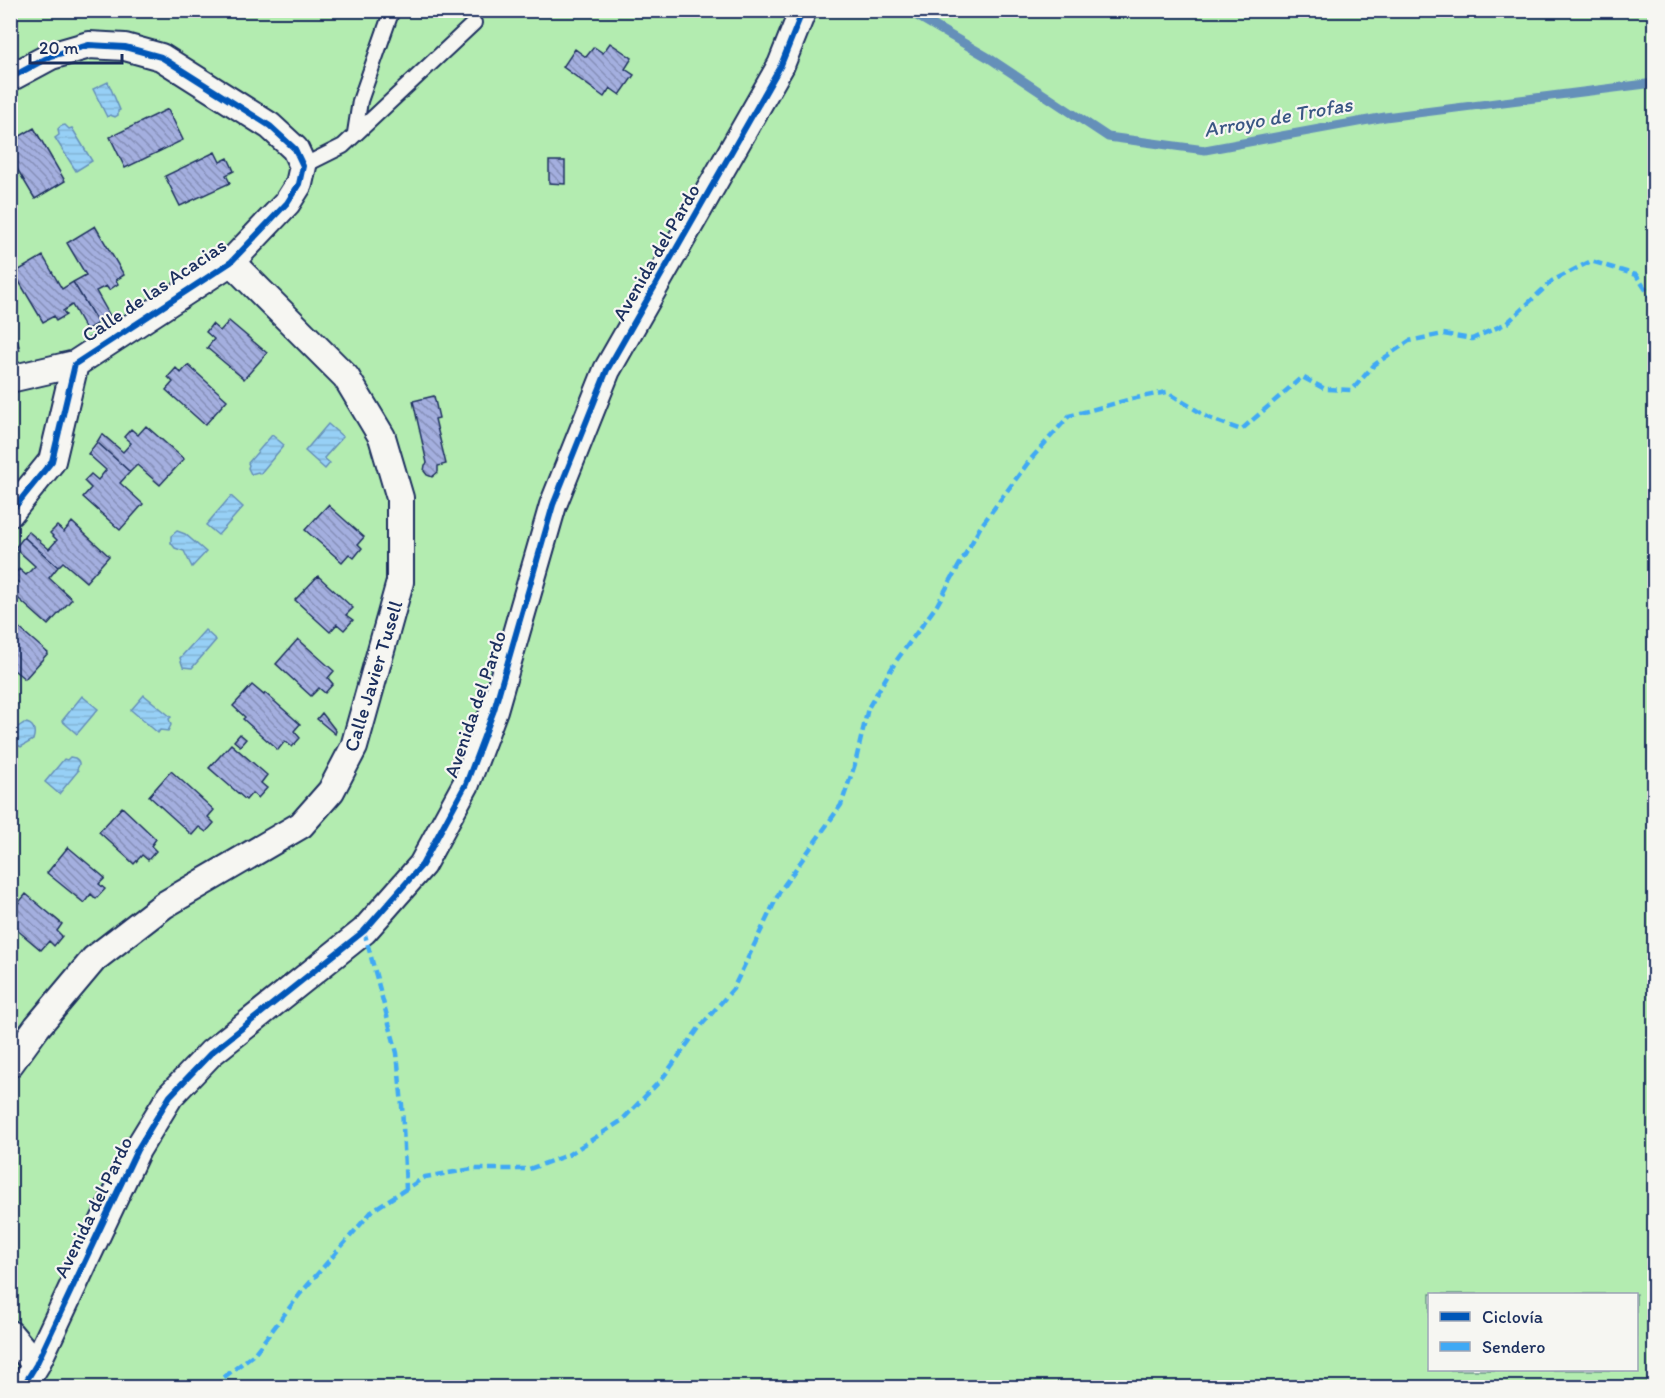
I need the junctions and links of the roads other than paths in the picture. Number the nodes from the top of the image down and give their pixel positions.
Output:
1 (392, 10) edge
2 (803, 10) edge
3 (474, 23) dead end
4 (10, 78) edge
5 (355, 133) junction
6 (303, 166) junction
7 (231, 262) junction
8 (75, 364) junction
9 (10, 379) edge
10 (10, 513) edge
11 (10, 1064) edge
12 (10, 1334) edge
13 (36, 1365) junction
14 (22, 1388) edge

1 - 5 lane
2 - 13 street, Avenida del Pardo
3 - 5 lane
4 - 6 street
5 - 6 lane
6 - 7 street, Calle de las Acacias
7 - 8 street, Calle de las Acacias
7 - 11 street, Calle Javier Tusell
8 - 9 street
8 - 10 street, Calle de las Acacias
12 - 13 street
13 - 14 street, Avenida del Pardo

